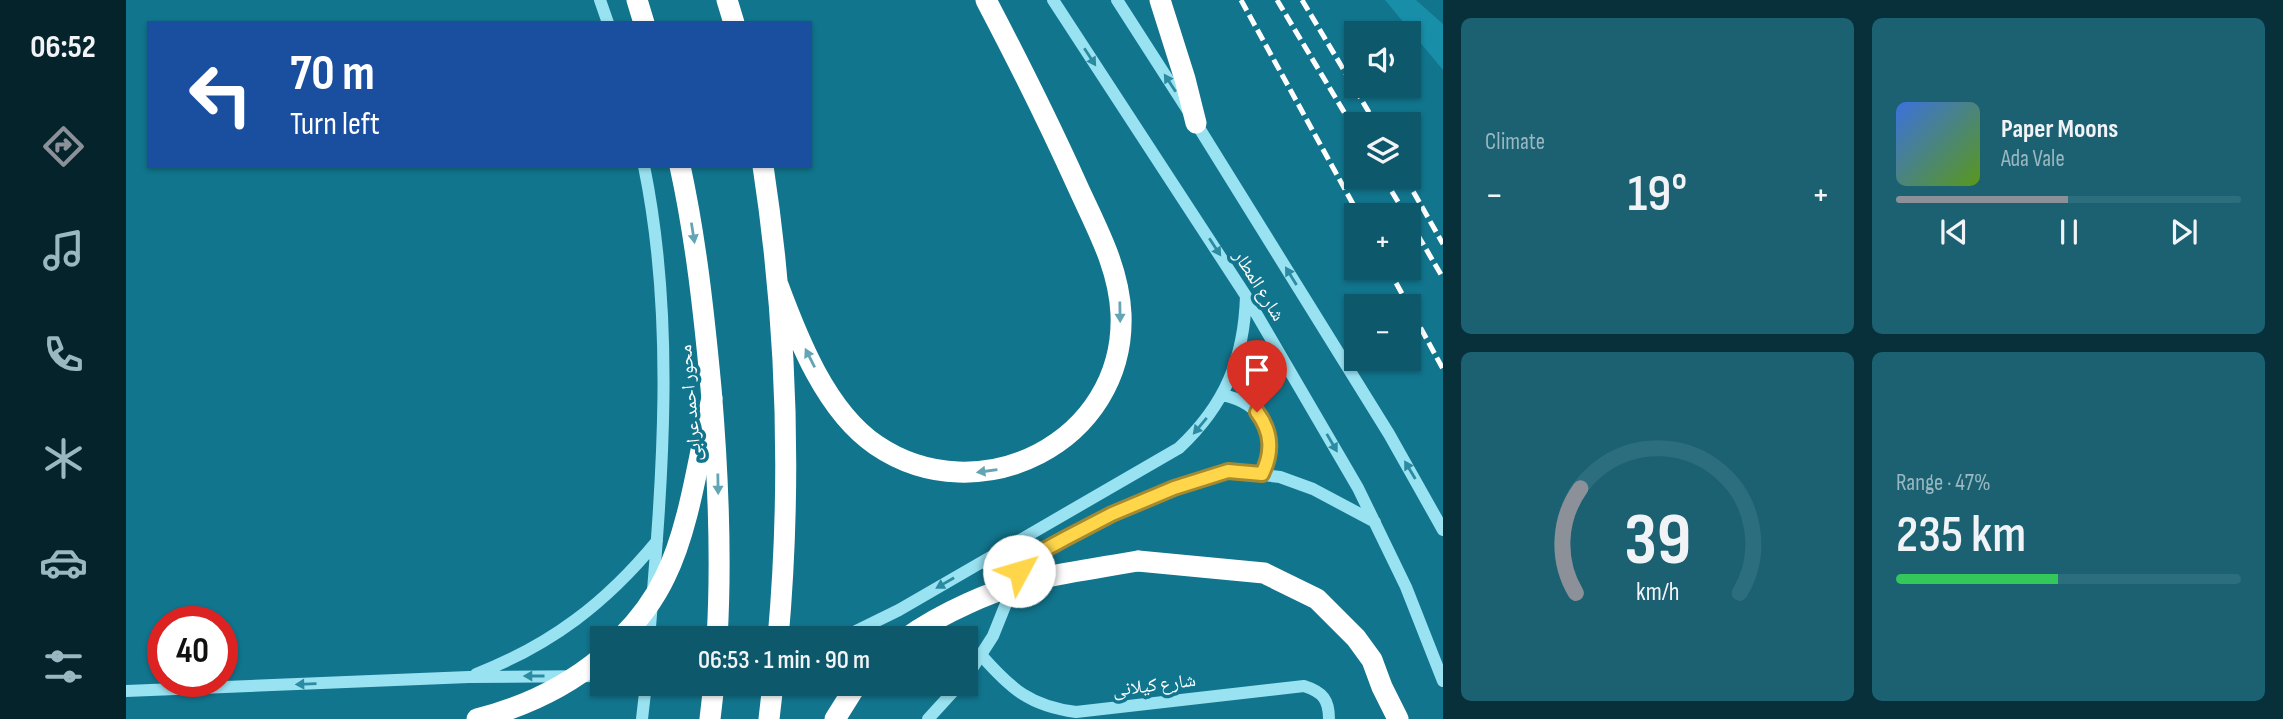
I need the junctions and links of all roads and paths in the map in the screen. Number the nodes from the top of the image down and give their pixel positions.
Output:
1 (600, 0) edge
2 (637, 0) edge
3 (727, 0) edge
4 (986, 0) edge
5 (1053, 0) edge
6 (1117, 0) edge
7 (1160, 0) edge
8 (607, 21) edge
9 (643, 21) edge
10 (733, 21) edge
11 (1196, 123) junction
12 (644, 168) edge
13 (680, 168) edge
14 (762, 168) edge
15 (778, 285) junction
16 (1246, 296) junction
17 (1222, 395) junction
18 (712, 398) junction
19 (1262, 474) junction
20 (1376, 523) junction
21 (1443, 530) edge
22 (657, 541) junction
23 (630, 626) edge
24 (650, 626) edge
25 (717, 626) edge
26 (779, 626) edge
27 (866, 626) edge
28 (925, 626) edge
29 (981, 655) junction
30 (978, 660) edge
31 (590, 667) edge
32 (590, 676) edge
33 (469, 677) junction
34 (1443, 681) edge
35 (126, 691) edge
36 (645, 696) edge
37 (713, 696) edge
38 (772, 696) edge
39 (850, 696) edge
40 (949, 696) edge
41 (1397, 716) edge
42 (477, 719) edge
43 (642, 719) edge
44 (710, 719) edge
45 (769, 719) edge
46 (835, 719) edge
47 (928, 719) edge
48 (1329, 719) edge

1 - 8 street
2 - 9 highway
3 - 10 highway
4 -> 15 highway
5 -> 16 street, شارع المطار
11 -> 6 street, شارع المطار
7 - 11 highway
21 -> 11 street, شارع المطار
12 - 22 street
13 -> 18 highway, محور احمد عرابى
14 - 15 highway
15 - 26 highway
16 - 17 street
16 -> 20 street, شارع المطار
17 - 19 street
17 -> 27 street
18 - 23 highway, bridge
18 -> 25 highway, محور احمد عرابى, bridge
19 - 20 street
19 - 29 street
20 - 34 street, شارع المطار
22 - 24 street
22 - 33 street
28 - 41 highway, bridge
29 - 30 street
29 - 48 street, شارع كيلانى
31 - 42 highway, bridge
32 -> 33 street
33 -> 35 street
36 - 43 street
37 - 44 highway
38 - 45 highway
39 - 46 highway
40 - 47 street

